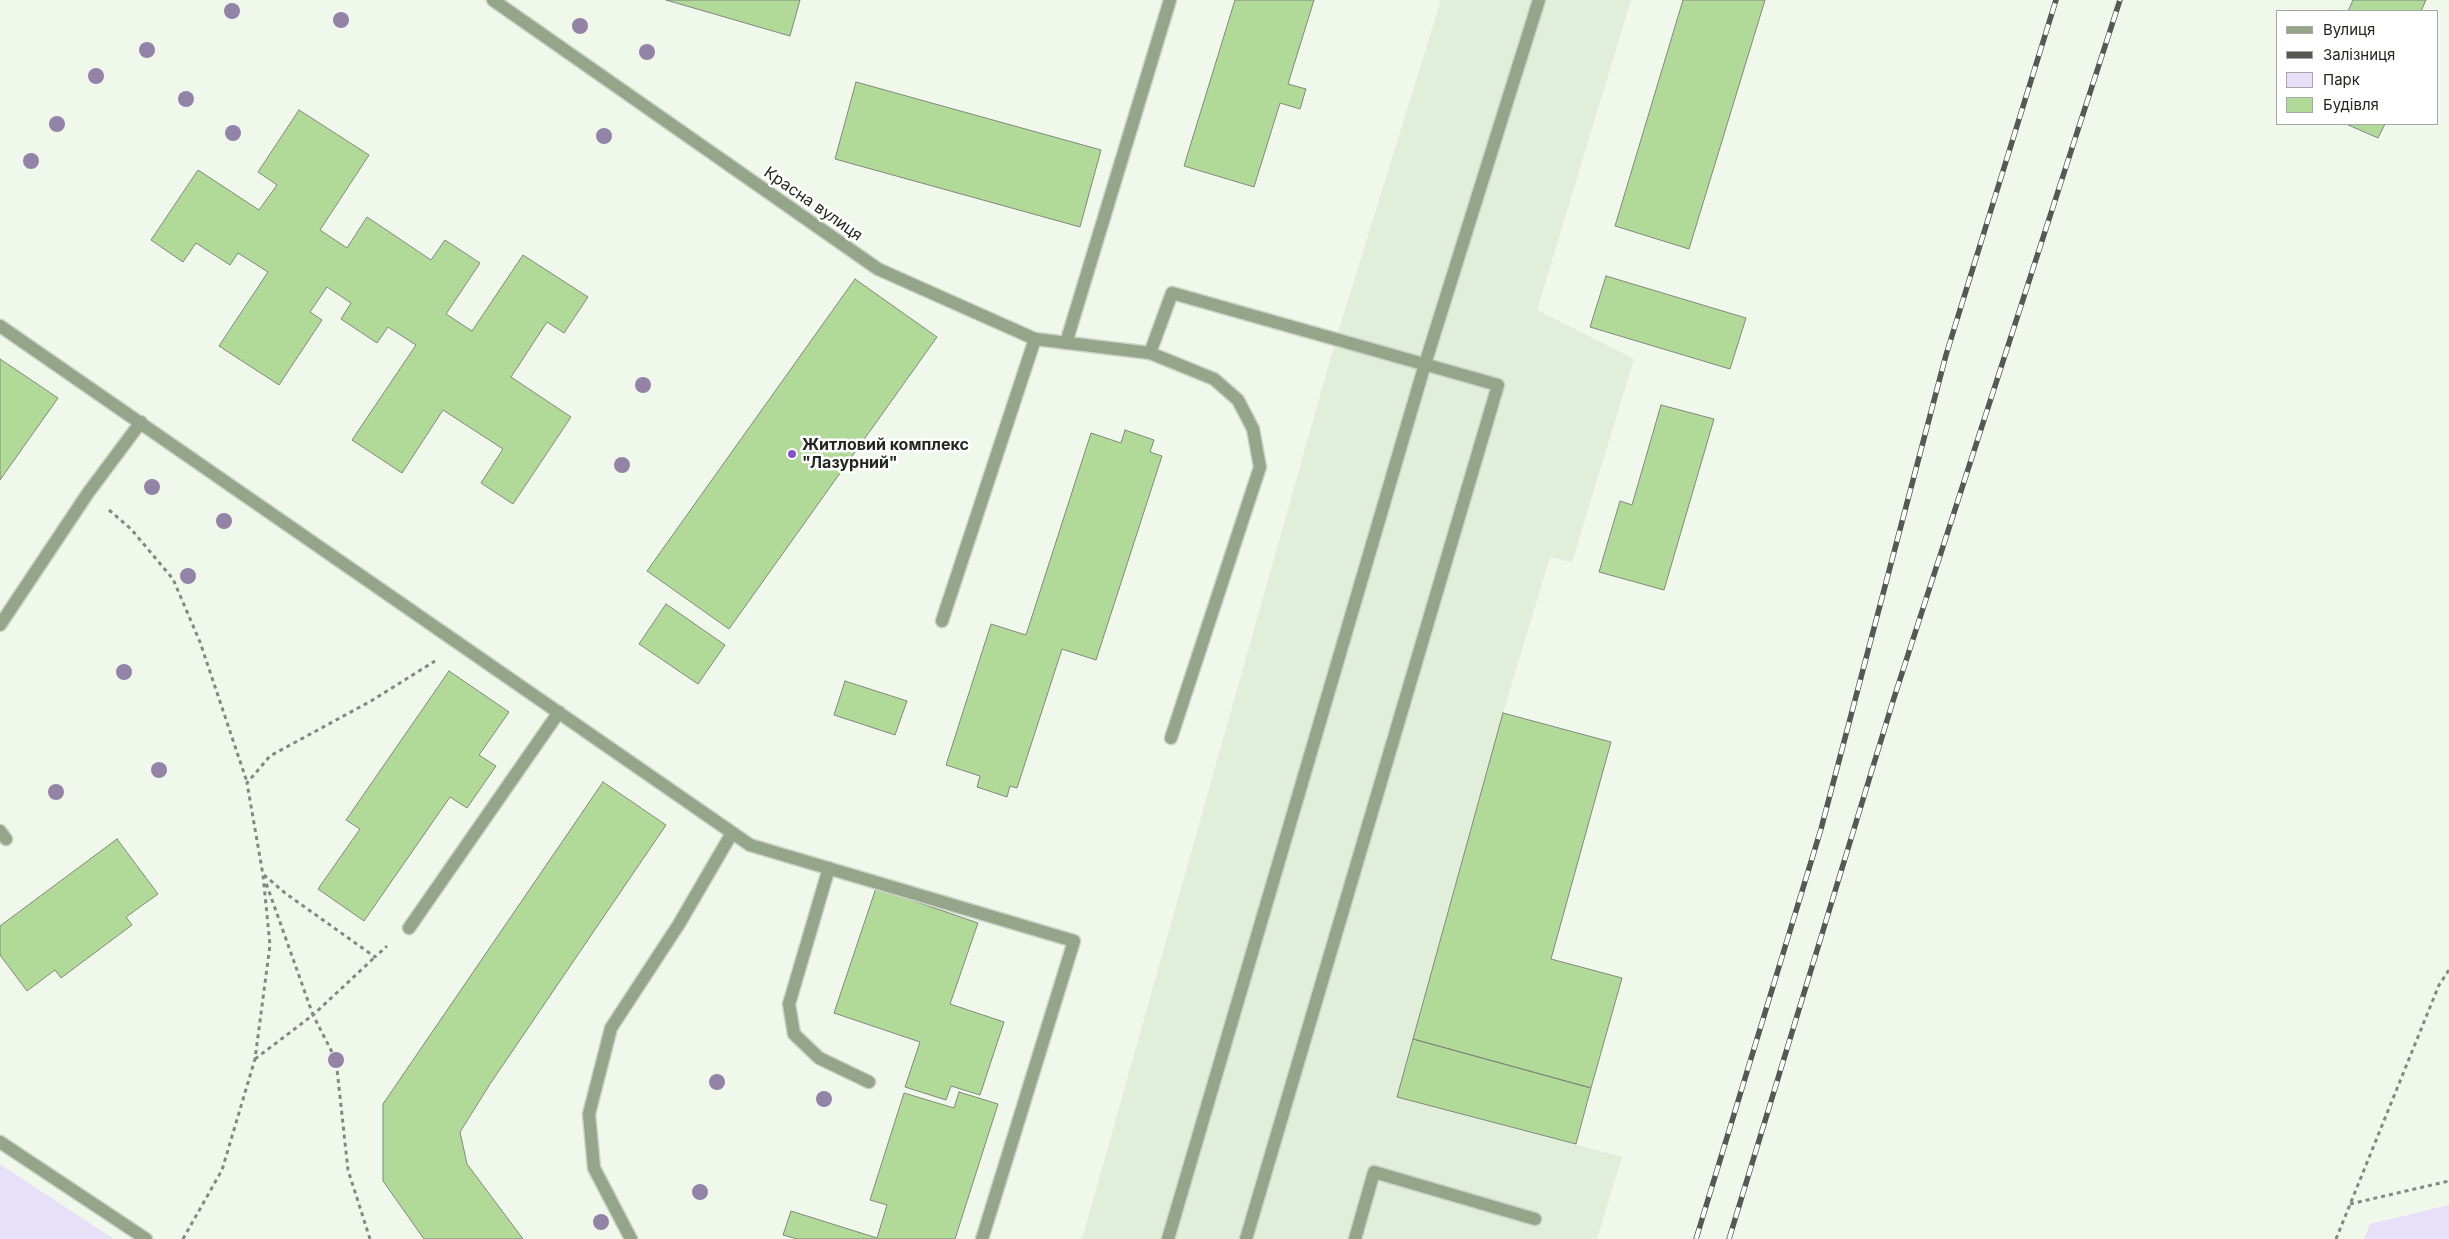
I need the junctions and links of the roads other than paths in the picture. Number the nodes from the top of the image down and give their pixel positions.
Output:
1 (493, 0) edge
2 (1170, 0) edge
3 (1539, 0) edge
4 (0, 326) edge
5 (1036, 339) junction
6 (1066, 343) junction
7 (1150, 353) junction
8 (1425, 364) junction
9 (141, 422) junction
10 (942, 621) dead end
11 (0, 625) edge
12 (559, 712) junction
13 (1171, 738) dead end
14 (732, 833) junction
15 (829, 868) junction
16 (408, 928) road end
17 (869, 1082) dead end
18 (0, 1142) edge
19 (1535, 1219) dead end
20 (146, 1239) edge
21 (631, 1239) edge
22 (982, 1239) edge
23 (1168, 1239) edge
24 (1246, 1239) edge
25 (1355, 1239) edge

1 - 5 street, Красна вулиця
2 - 6 street
3 - 8 street
4 - 9 street
5 - 6 street, Красна вулиця
5 - 10 street
6 - 7 street, Красна вулиця
7 - 8 street
7 - 13 street, Красна вулиця
8 - 23 street
8 - 24 street
9 - 11 street
9 - 12 street
12 - 14 street
12 - 16 street
14 - 15 street
14 - 21 street
15 - 17 street
15 - 22 street
18 - 20 street
19 - 25 street

